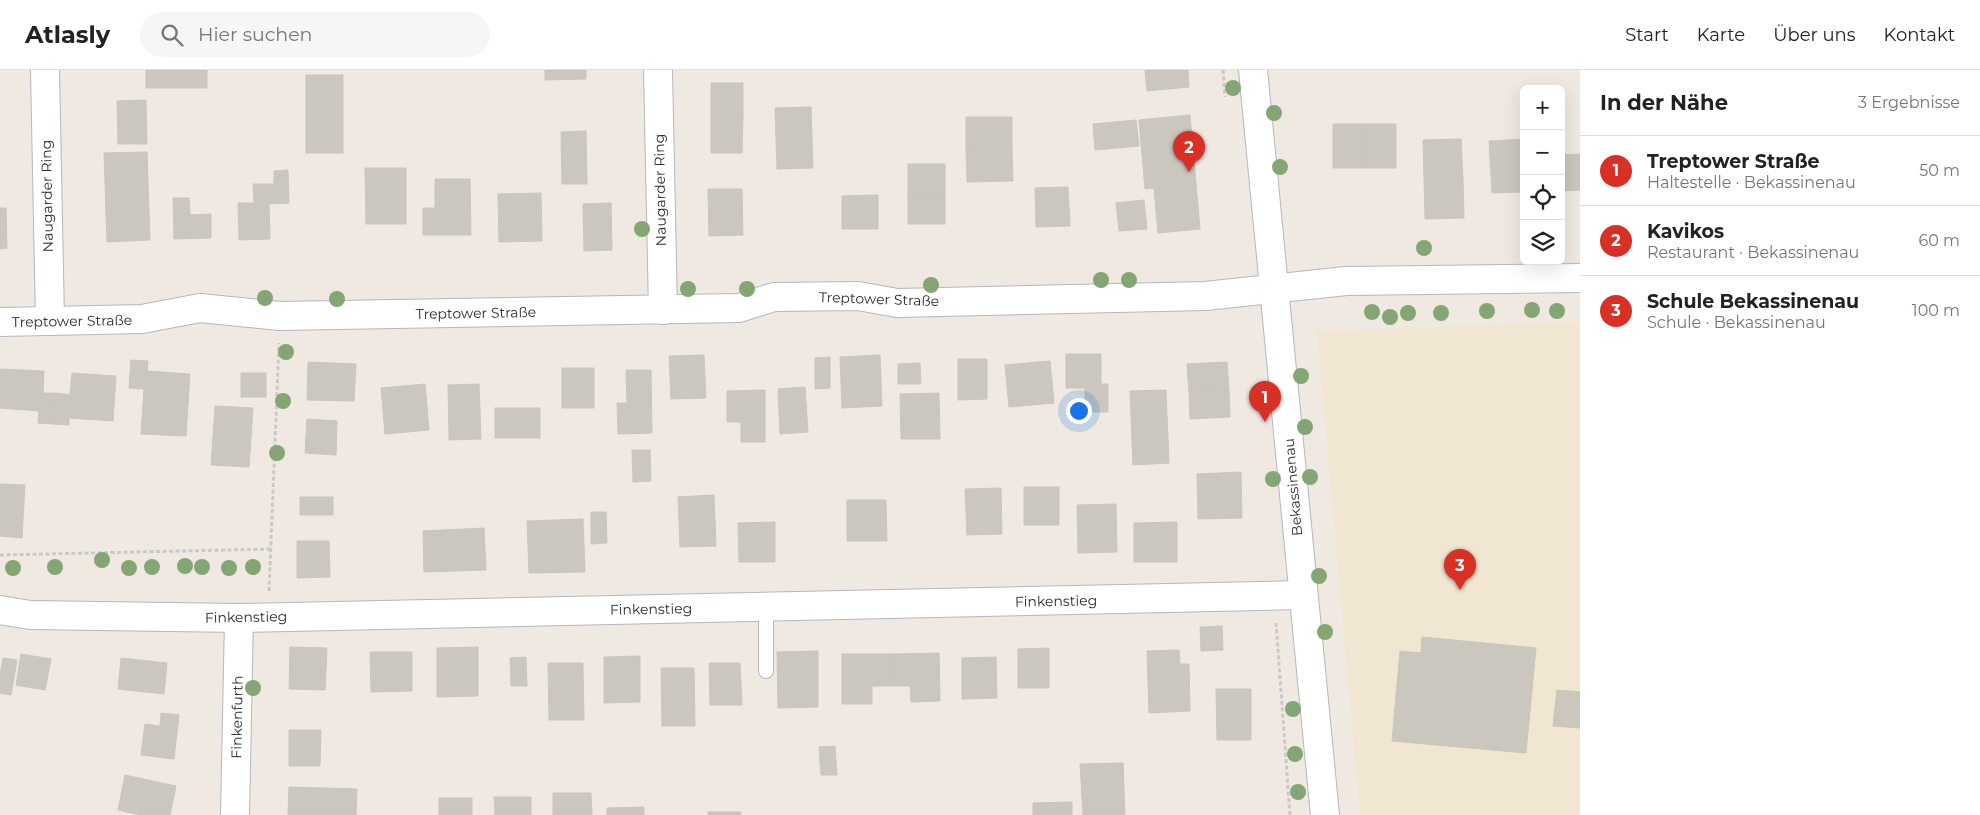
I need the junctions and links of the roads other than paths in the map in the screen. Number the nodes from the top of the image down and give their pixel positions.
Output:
1 (45, 70) edge
2 (658, 70) edge
3 (1252, 70) edge
4 (1580, 278) edge
5 (1275, 290) junction
6 (663, 310) junction
7 (50, 321) junction
8 (0, 322) edge
9 (1303, 595) junction
10 (766, 606) junction
11 (0, 610) edge
12 (239, 618) junction
13 (766, 671) dead end
14 (235, 815) edge
15 (1325, 815) edge

1 - 7 street, Naugarder Ring
2 - 6 street, Naugarder Ring
3 - 5 street, Bekassinenau
4 - 5 street, Treptower Straße
5 - 6 street, Treptower Straße
5 - 9 street, Bekassinenau
6 - 7 street, Treptower Straße
7 - 8 street, Treptower Straße
9 - 10 street, Finkenstieg
9 - 15 street, Bekassinenau
10 - 12 street, Finkenstieg
10 - 13 lane
11 - 12 street, Finkenstieg
12 - 14 street, Finkenfurth

